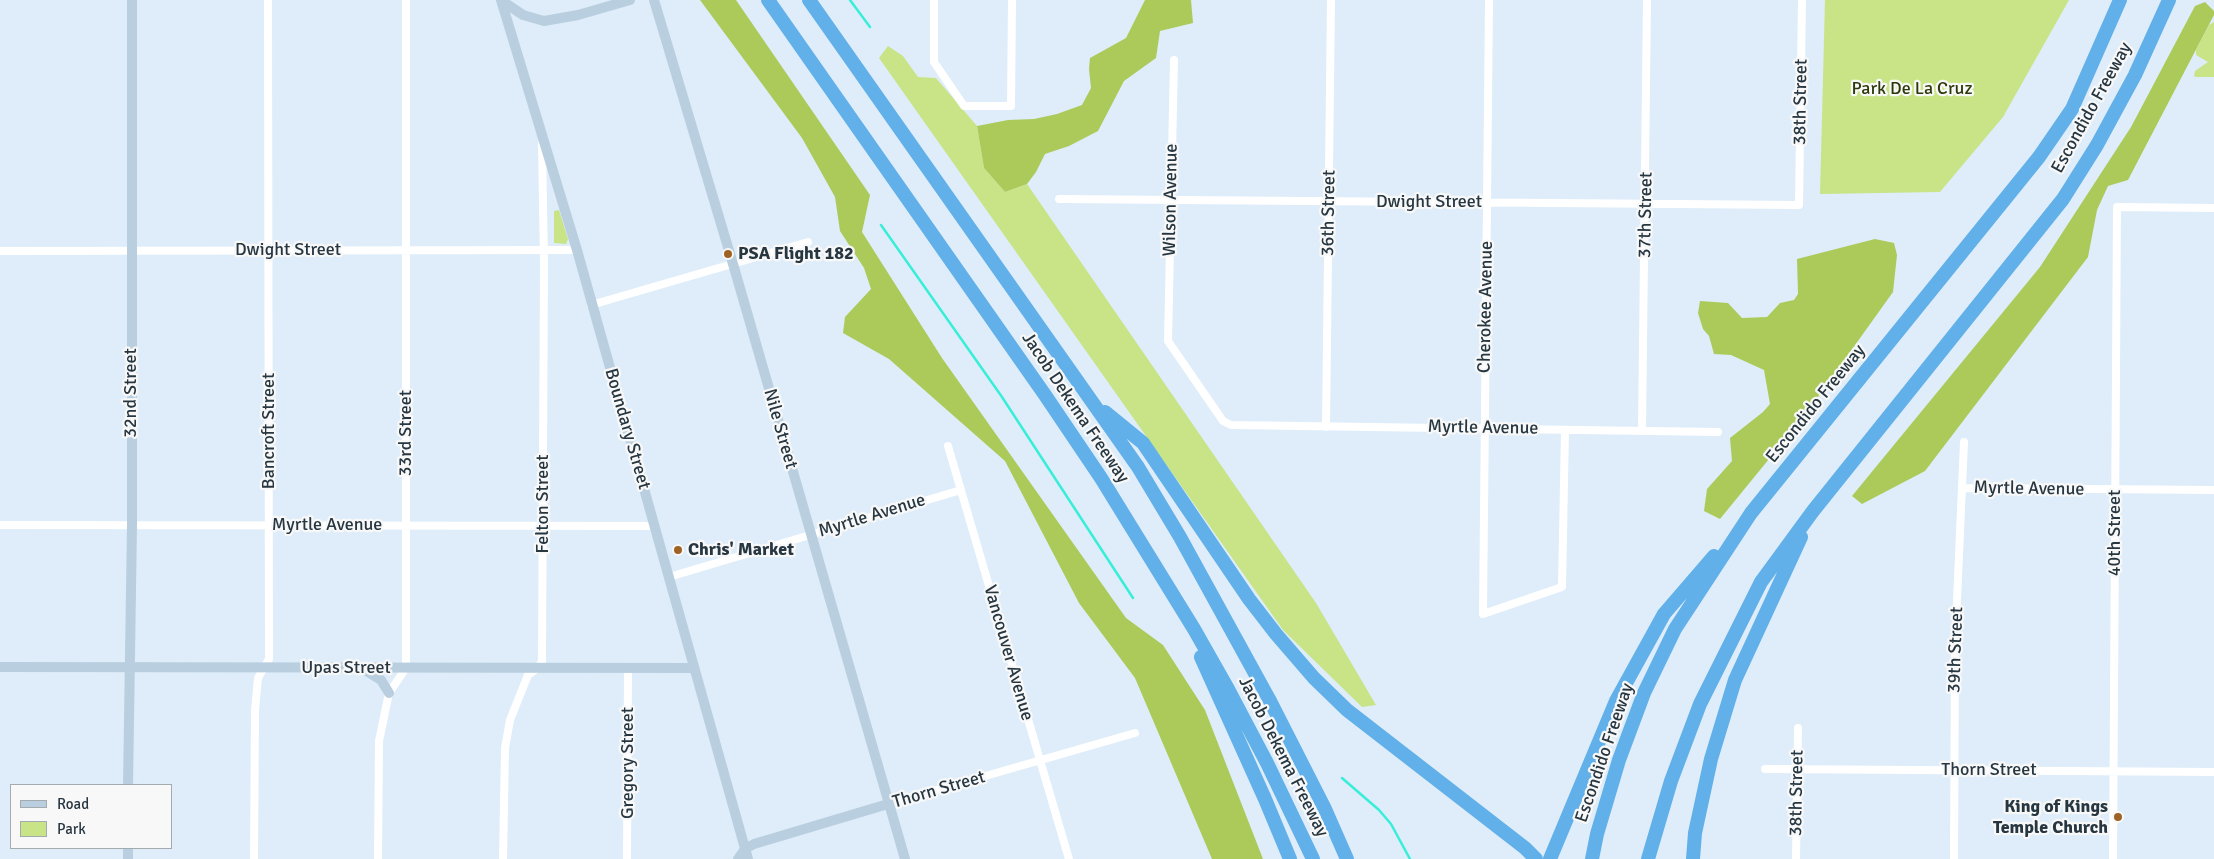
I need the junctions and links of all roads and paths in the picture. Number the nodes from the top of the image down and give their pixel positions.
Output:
1 (132, 0) edge
2 (268, 0) edge
3 (406, 0) edge
4 (501, 0) edge
5 (630, 0) edge
6 (654, 0) edge
7 (758, 0) edge
8 (768, 0) edge
9 (809, 0) edge
10 (934, 0) edge
11 (1012, 0) edge
12 (1331, 0) edge
13 (1489, 0) edge
14 (1647, 0) edge
15 (1802, 0) edge
16 (2120, 0) edge
17 (2169, 0) edge
18 (1174, 60) dead end
19 (827, 84) junction
20 (542, 140) junction
21 (1059, 199) dead end
22 (1171, 200) junction
23 (1329, 201) junction
24 (1487, 202) junction
25 (1646, 204) junction
26 (1800, 205) joint
27 (2214, 208) edge
28 (808, 242) dead end
29 (268, 250) junction
30 (406, 250) junction
31 (544, 250) junction
32 (576, 250) junction
33 (0, 251) edge
34 (131, 251) junction
35 (733, 264) junction
36 (591, 305) junction
37 (1168, 341) joint
38 (1090, 398) junction
39 (1326, 426) junction
40 (1484, 428) junction
41 (1565, 430) junction
42 (1642, 430) junction
43 (1718, 432) dead end
44 (1964, 442) dead end
45 (948, 446) dead end
46 (1963, 488) junction
47 (961, 490) junction
48 (2115, 490) junction
49 (2214, 490) edge
50 (1813, 511) junction
51 (1751, 514) junction
52 (132, 525) junction
53 (269, 525) junction
54 (543, 525) junction
55 (0, 526) edge
56 (406, 526) junction
57 (654, 526) junction
58 (810, 535) junction
59 (1153, 560) junction
60 (669, 577) junction
61 (0, 668) edge
62 (129, 668) junction
63 (264, 668) junction
64 (362, 668) junction
65 (406, 668) junction
66 (538, 668) junction
67 (628, 668) junction
68 (693, 668) junction
69 (389, 693) junction
70 (1798, 728) dead end
71 (1135, 733) dead end
72 (1040, 760) junction
73 (1765, 769) dead end
74 (1796, 769) junction
75 (1954, 770) junction
76 (2113, 772) junction
77 (2214, 772) edge
78 (128, 784) edge
79 (888, 804) junction
80 (746, 854) edge
81 (254, 859) edge
82 (378, 859) edge
83 (503, 859) edge
84 (627, 859) edge
85 (738, 859) edge
86 (905, 859) edge
87 (1069, 859) edge
88 (1290, 859) edge
89 (1313, 859) edge
90 (1347, 859) edge
91 (1536, 859) edge
92 (1550, 859) edge
93 (1592, 859) edge
94 (1648, 859) edge
95 (1693, 859) edge
96 (1796, 859) edge
97 (1954, 859) edge
98 (2112, 859) edge

1 - 34 street, 32nd Street
2 - 29 street, Bancroft Street
3 - 30 street, 33rd Street
4 - 5 street
4 - 20 street, Boundary Street
6 - 35 street, Nile Street
7 - 19 highway
8 - 19 highway, Jacob Dekema Freeway
9 - 38 highway, Jacob Dekema Freeway
10 - 11 street
12 - 23 street, 36th Street
13 - 24 street, Cherokee Avenue
14 - 25 street, 37th Street
15 - 26 street, 38th Street
16 - 51 highway, Escondido Freeway
17 - 50 highway, Escondido Freeway
18 - 22 street, Wilson Avenue
19 - 59 highway, Jacob Dekema Freeway
20 - 31 street, Felton Street
20 - 32 street, Boundary Street
21 - 22 street, Dwight Street
22 - 23 street, Dwight Street
22 - 37 street, Wilson Avenue
23 - 24 street, Dwight Street
23 - 39 street, 36th Street
24 - 25 street, Dwight Street
24 - 40 street, Cherokee Avenue
25 - 26 street, Dwight Street
25 - 42 street, 37th Street
27 - 48 street, 40th Street
28 - 35 street
29 - 30 street, Dwight Street
29 - 34 street, Dwight Street
29 - 53 street, Bancroft Street
30 - 31 street, Dwight Street
30 - 56 street, 33rd Street
31 - 32 street, Dwight Street
31 - 54 street, Felton Street
32 - 36 street, Boundary Street
33 - 34 street, Dwight Street
34 - 52 street, 32nd Street
35 - 36 street
35 - 58 street, Nile Street
36 - 57 street, Boundary Street
37 - 39 street, Myrtle Avenue
38 - 90 highway, Jacob Dekema Freeway
38 - 91 highway
39 - 40 street, Myrtle Avenue
40 - 41 street, Myrtle Avenue
40 - 41 street, Cherokee Avenue
41 - 42 street, Myrtle Avenue
42 - 43 street, Myrtle Avenue
44 - 46 street, 39th Street
45 - 47 street, Vancouver Avenue
46 - 48 street, Myrtle Avenue
46 - 75 street, 39th Street
47 - 58 street, Myrtle Avenue
47 - 72 street, Vancouver Avenue
48 - 49 street, Myrtle Avenue
48 - 76 street, 40th Street
50 - 94 highway, Escondido Freeway
50 - 95 highway
51 - 92 highway
51 - 93 highway, Escondido Freeway
52 - 53 street, Myrtle Avenue
52 - 55 street, Myrtle Avenue
52 - 62 street, 32nd Street
53 - 56 street, Myrtle Avenue
53 - 63 street, Bancroft Street
54 - 56 street, Myrtle Avenue
54 - 57 street, Myrtle Avenue
54 - 66 street, Felton Street
56 - 65 street, 33rd Street
57 - 60 street, Boundary Street
58 - 60 street, Myrtle Avenue
58 - 79 street, Nile Street
59 - 88 highway
59 - 89 highway, Jacob Dekema Freeway
60 - 68 street, Boundary Street
61 - 62 street, Upas Street
62 - 63 street, Upas Street
62 - 78 street, 32nd Street
63 - 64 street, Upas Street
63 - 81 street, Bancroft Street
64 - 65 street, Upas Street
64 - 69 street
65 - 66 street, Upas Street
65 - 69 street
66 - 67 street, Upas Street
66 - 83 street
67 - 68 street, Upas Street
67 - 84 street, Gregory Street
68 - 80 street, Boundary Street
69 - 82 street
70 - 74 street, 38th Street
71 - 72 street, Thorn Street
72 - 79 street, Thorn Street
72 - 87 street, Vancouver Avenue
73 - 74 street, Thorn Street
74 - 75 street, Thorn Street
74 - 96 street, 38th Street
75 - 76 street, Thorn Street
75 - 97 street, 39th Street
76 - 77 street, Thorn Street
76 - 98 street, 40th Street
79 - 80 street, Thorn Street
79 - 86 street, Nile Street
80 - 85 street

